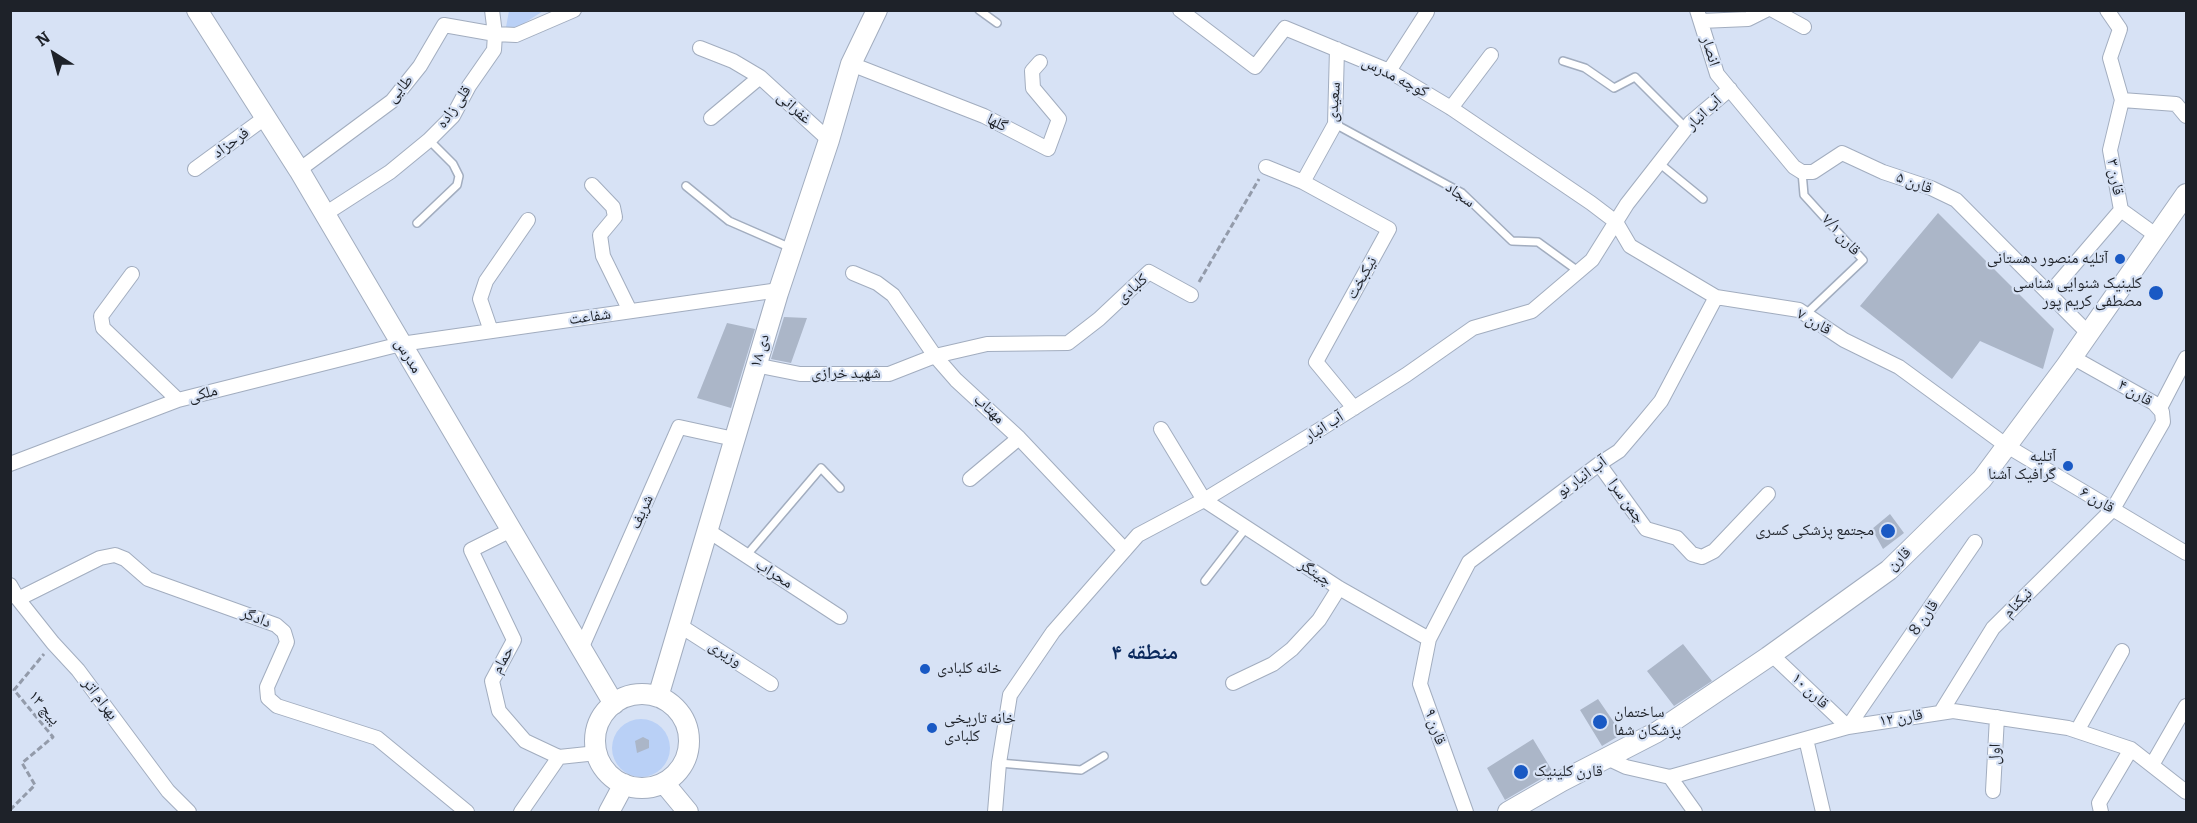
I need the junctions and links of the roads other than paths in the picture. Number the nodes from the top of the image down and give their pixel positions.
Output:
1 (197, 10) edge
2 (492, 10) edge
3 (574, 10) edge
4 (877, 10) edge
5 (979, 10) edge
6 (1180, 10) edge
7 (1766, 10) edge
8 (1773, 10) edge
9 (2107, 10) edge
10 (1427, 12) dead end
11 (1699, 16) edge
12 (998, 23) dead end
13 (1804, 27) dead end
14 (495, 34) junction
15 (700, 48) dead end
16 (1337, 49) junction
17 (1491, 55) dead end
18 (1563, 61) dead end
19 (1040, 62) dead end
20 (851, 64) junction
21 (1389, 71) junction
22 (760, 77) junction
23 (1730, 89) junction
24 (2122, 100) junction
25 (1451, 108) junction
26 (2187, 116) edge
27 (266, 117) junction
28 (711, 118) dead end
29 (1335, 124) junction
30 (1686, 128) junction
31 (829, 140) junction
32 (429, 141) junction
33 (1659, 163) junction
34 (1266, 167) road end
35 (195, 169) dead end
36 (298, 170) junction
37 (1802, 172) junction
38 (1303, 182) junction
39 (592, 185) dead end
40 (686, 186) dead end
41 (2187, 194) edge
42 (1703, 199) dead end
43 (2121, 210) junction
44 (325, 214) junction
45 (528, 220) dead end
46 (1616, 222) junction
47 (417, 223) dead end
48 (2157, 236) junction
49 (793, 249) junction
50 (1578, 271) junction
51 (853, 273) dead end
52 (132, 274) dead end
53 (779, 290) junction
54 (2049, 294) junction
55 (1191, 295) road end
56 (1716, 297) junction
57 (630, 311) junction
58 (1806, 314) junction
59 (491, 331) junction
60 (2089, 334) junction
61 (401, 344) junction
62 (935, 356) junction
63 (2072, 357) junction
64 (2187, 358) edge
65 (755, 365) junction
66 (178, 400) junction
67 (1354, 408) junction
68 (2160, 408) junction
69 (1161, 429) dead end
70 (1020, 438) junction
71 (734, 439) junction
72 (2007, 446) junction
73 (10, 464) edge
74 (1599, 464) junction
75 (970, 479) dead end
76 (840, 488) dead end
77 (1768, 494) dead end
78 (1204, 500) junction
79 (2113, 509) junction
80 (1246, 528) junction
81 (511, 530) junction
82 (707, 530) junction
83 (1976, 542) dead end
84 (1125, 550) junction
85 (2187, 553) edge
86 (746, 556) junction
87 (1205, 581) dead end
88 (10, 585) edge
89 (1339, 588) junction
90 (18, 599) junction
91 (840, 617) dead end
92 (679, 625) junction
93 (1429, 639) junction
94 (581, 649) junction
95 (2122, 651) dead end
96 (1772, 655) junction
97 (1233, 683) dead end
98 (771, 684) dead end
99 (658, 697) junction
100 (614, 704) junction
101 (2187, 706) edge
102 (1941, 712) junction
103 (1997, 717) junction
104 (1848, 727) junction
105 (2077, 731) junction
106 (1806, 739) junction
107 (2131, 749) junction
108 (597, 753) junction
109 (1104, 756) dead end
110 (559, 758) junction
111 (1607, 758) junction
112 (999, 763) junction
113 (2152, 765) junction
114 (1670, 777) junction
115 (664, 783) junction
116 (624, 784) junction
117 (1993, 790) dead end
118 (2187, 792) edge
119 (1519, 810) edge
120 (189, 813) edge
121 (467, 813) edge
122 (521, 813) edge
123 (609, 813) edge
124 (688, 813) edge
125 (995, 813) edge
126 (1466, 813) edge
127 (1695, 813) edge
128 (1824, 813) edge
129 (2101, 813) edge

1 - 27 main road, مدرس
2 - 14 street
3 - 14 street
4 - 20 main road, ۱۸ دی
5 - 12 lane
6 - 16 street, کوچه مدرس
7 - 11 street
8 - 13 street
9 - 24 street
10 - 21 street
11 - 23 street, انصار
14 - 32 street, قلی زاده
14 - 36 street, طایی
15 - 22 street, غفرانی
16 - 21 street, کوچه مدرس
16 - 29 street, سعیدی
17 - 25 street
18 - 30 lane
19 - 20 street, گلها
20 - 31 main road, ۱۸ دی
21 - 25 street, کوچه مدرس
22 - 28 street
22 - 31 street, غفرانی
23 - 30 street, آب انبار
23 - 37 street
24 - 26 street
24 - 43 street, قارن ٣
25 - 46 street, کوچه مدرس
27 - 35 street, فرحزاد
27 - 36 main road, مدرس
29 - 38 street, سعیدی
29 - 50 lane, سجاد
30 - 33 street, آب انبار
31 - 49 main road, ۱۸ دی
32 - 44 street, قلی زاده
32 - 47 lane
33 - 42 lane
33 - 46 street, آب انبار
34 - 38 street
36 - 44 main road, مدرس
37 - 54 street, قارن ۵
37 - 58 lane, قارن ۷/۱
38 - 67 street, نیکبخت
39 - 57 street
40 - 49 lane
41 - 48 main road, قارن
43 - 48 street, قارن ٣
43 - 54 street
44 - 61 main road, مدرس
45 - 59 street
46 - 50 street, آب انبار
46 - 56 street, قارن ٧
48 - 60 main road, قارن
49 - 53 main road, ۱۸ دی
50 - 67 street, آب انبار
51 - 62 street, مهتاب
52 - 66 street
53 - 57 street, شفاعت
53 - 65 main road, ۱۸ دی
54 - 60 street, قارن ۵
55 - 62 street, کلبادی
56 - 58 street, قارن ٧
56 - 74 street, آب انبار نو
57 - 59 street, شفاعت
58 - 72 street, قارن ٧
59 - 61 street, شفاعت
60 - 63 main road, قارن
61 - 66 street, ملکی
61 - 81 main road, مدرس
62 - 65 street, شهید خرازی
62 - 70 street, مهتاب
63 - 68 street, قارن ۴
63 - 72 main road, قارن
64 - 68 street
65 - 71 main road, ۱۸ دی
66 - 73 street, ملکی
67 - 78 street, آب انبار
68 - 79 street, قارن ۴
69 - 78 street
70 - 75 street
70 - 84 street, مهتاب
71 - 82 main road, ۱۸ دی
71 - 94 street, شریف
72 - 79 street, قارن ۶
72 - 96 main road, قارن
74 - 77 street, چمن سرا
74 - 93 street, آب انبار نو
76 - 86 lane
78 - 80 street, چیتگر
78 - 84 street, آب انبار
79 - 85 street, قارن ۶
79 - 102 street, نیکنام
80 - 87 lane
80 - 89 street, چیتگر
81 - 94 main road, مدرس
81 - 110 street, حمام
82 - 86 street, محراب
82 - 92 main road, ۱۸ دی
83 - 104 street, قارن 8
84 - 112 street, آب انبار
86 - 91 street, محراب
88 - 90 street, بهرام اتر
89 - 93 street, چیتگر
89 - 97 street
90 - 120 street, بهرام اتر
90 - 121 street, دادگر
92 - 98 street, وزیری
92 - 99 main road, ۱۸ دی
93 - 126 street, قارن ٩
94 - 100 main road, مدرس
95 - 105 street
96 - 104 street, قارن ١٠
96 - 111 main road, قارن
99 - 100 main road
99 - 115 main road
100 - 108 main road
101 - 113 street
102 - 103 street, قارن ۱۲
102 - 104 street, قارن ۱۲
103 - 105 street, قارن ۱۲
103 - 117 street, اول
104 - 106 street, قارن ۱۲
105 - 107 street, قارن ۱۲
106 - 114 street, قارن ۱۲
106 - 128 street
107 - 113 street, قارن ۱۲
107 - 129 street
108 - 110 street
108 - 116 main road
109 - 112 lane
110 - 122 street
111 - 114 street, قارن ۱۲
111 - 119 main road, قارن
112 - 125 street, آب انبار
113 - 118 street, قارن ۱۲
114 - 127 street
115 - 116 main road
115 - 124 main road
116 - 123 main road

